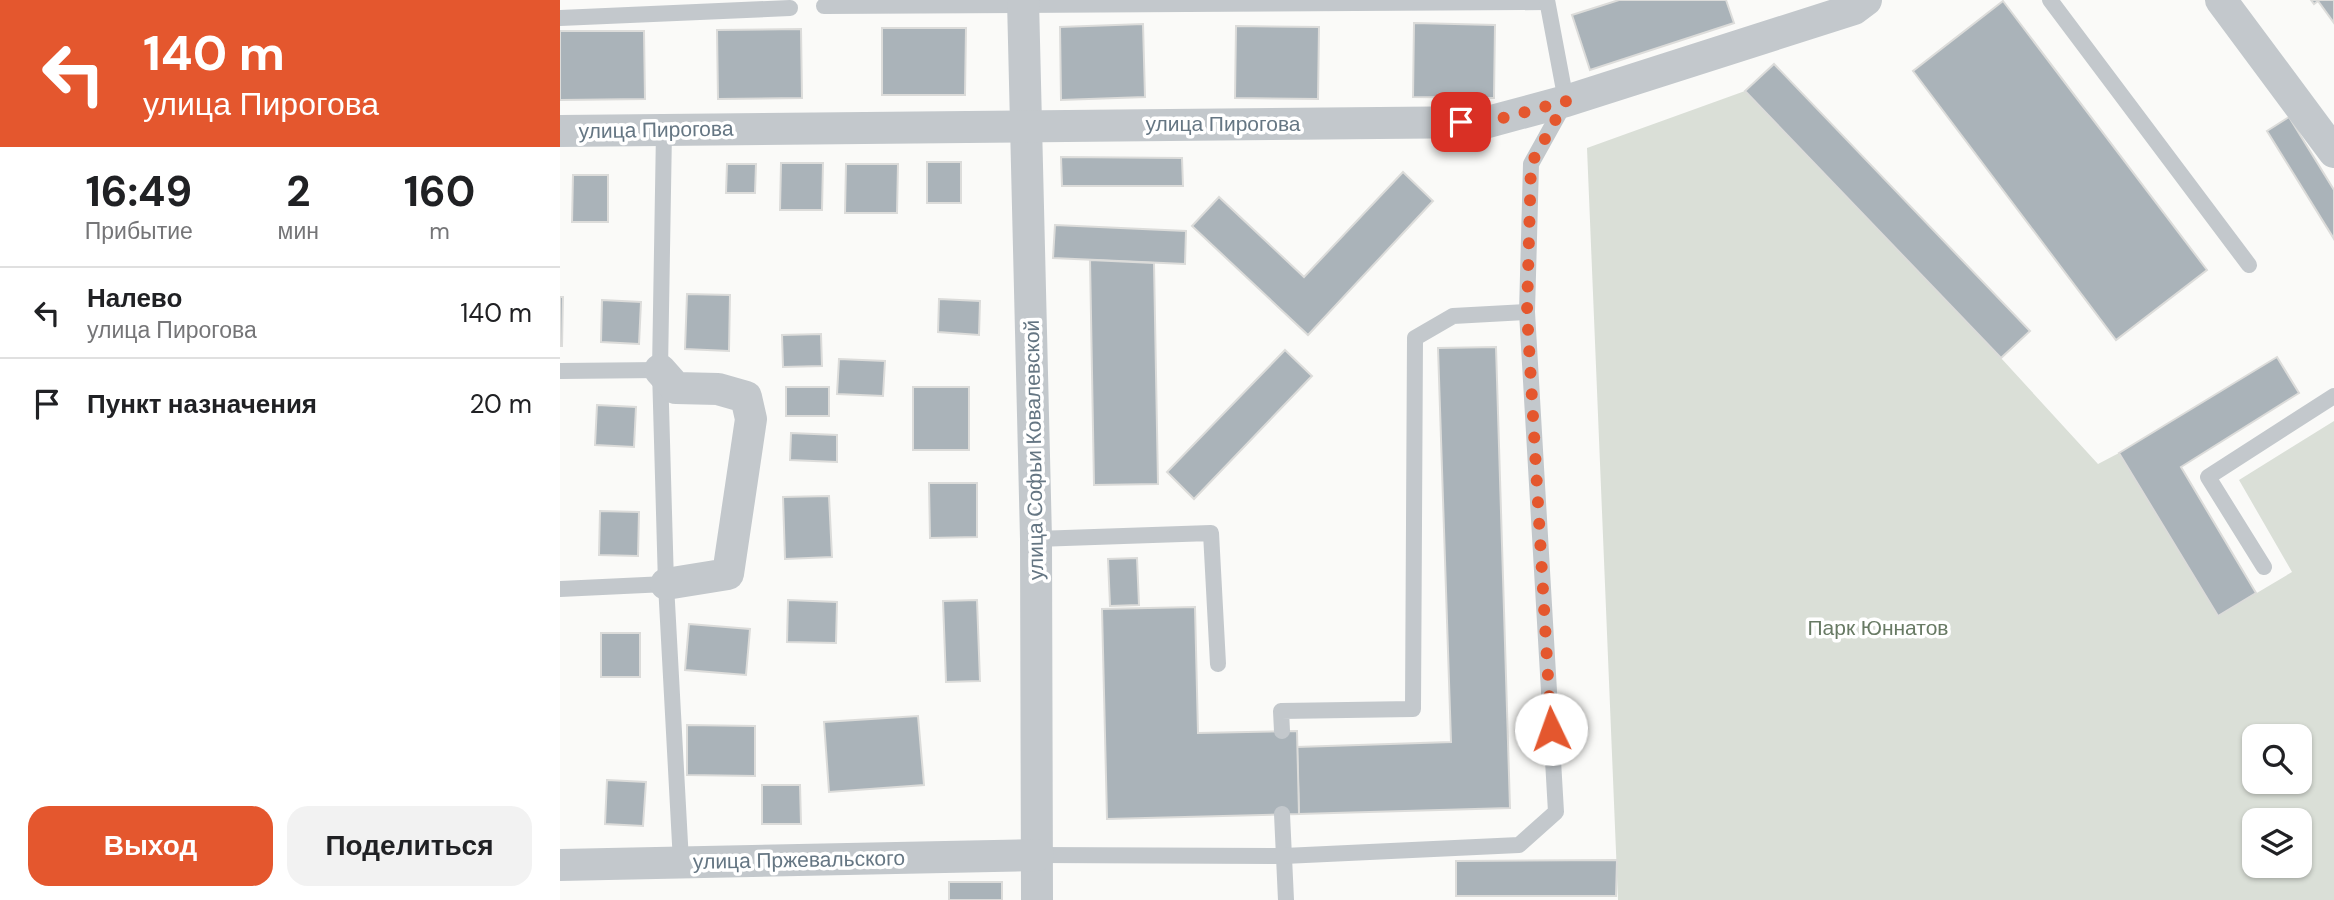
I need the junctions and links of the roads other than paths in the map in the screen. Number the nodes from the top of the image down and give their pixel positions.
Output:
1 (1866, 0) edge
2 (2050, 0) edge
3 (2221, 0) edge
4 (1547, 1) edge
5 (1023, 2) edge
6 (824, 6) dead end
7 (790, 8) dead end
8 (560, 18) edge
9 (1566, 101) junction
10 (1027, 125) junction
11 (560, 131) edge
12 (664, 131) junction
13 (2334, 152) edge
14 (2249, 265) dead end
15 (1527, 312) junction
16 (660, 370) junction
17 (560, 371) edge
18 (2334, 396) edge
19 (1036, 539) junction
20 (2264, 567) dead end
21 (666, 584) junction
22 (560, 589) edge
23 (1218, 664) dead end
24 (1282, 731) dead end
25 (1282, 814) dead end
26 (1038, 855) junction
27 (1284, 856) junction
28 (681, 862) junction
29 (560, 865) edge
30 (1037, 900) edge
31 (1286, 900) edge

1 - 9 street, улица Пирогова
2 - 14 lane
3 - 13 street
4 - 5 lane
4 - 9 lane
5 - 6 lane
5 - 10 street, улица Софьи Ковалевской
7 - 8 lane
9 - 10 street, улица Пирогова
9 - 15 lane
10 - 12 street, улица Пирогова
10 - 19 street, улица Софьи Ковалевской
11 - 12 street, улица Пирогова
12 - 16 lane
15 - 24 lane
15 - 27 lane
16 - 17 lane
16 - 21 lane
16 - 21 street
18 - 20 lane
19 - 23 lane
19 - 26 street, улица Софьи Ковалевской
21 - 22 lane
21 - 28 lane
25 - 27 lane
26 - 27 lane
26 - 28 street, улица Пржевальского
26 - 30 street, улица Софьи Ковалевской
27 - 31 lane
28 - 29 street, улица Пржевальского

